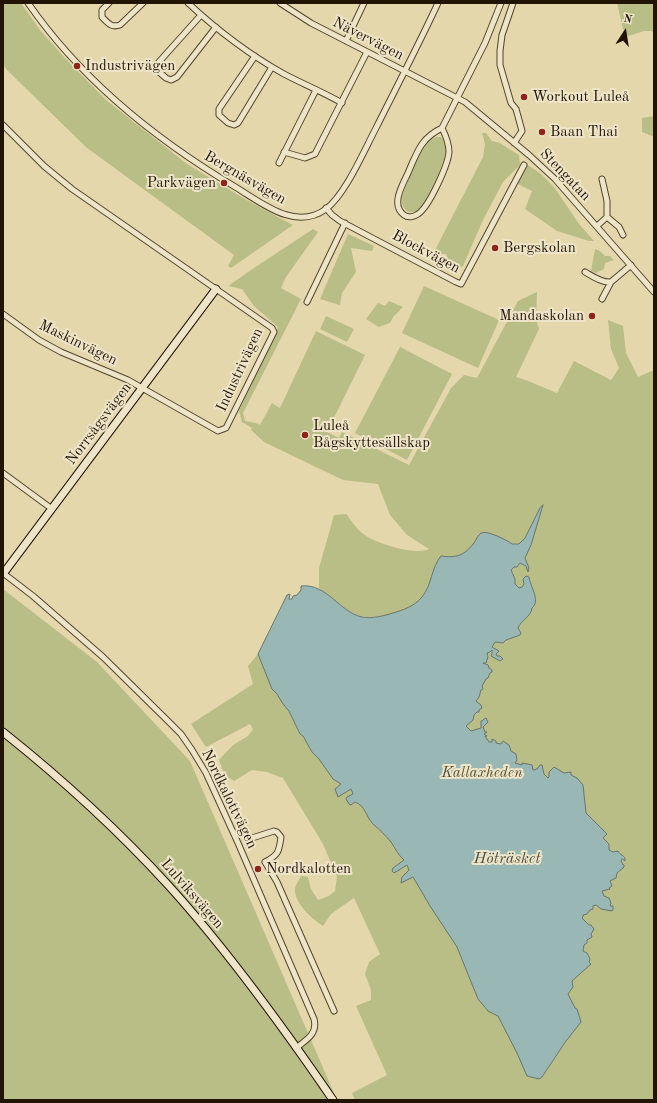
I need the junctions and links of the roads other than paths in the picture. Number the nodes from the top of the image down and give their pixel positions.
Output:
1 (28, 3) edge
2 (109, 3) edge
3 (143, 3) edge
4 (188, 3) edge
5 (280, 3) edge
6 (364, 3) edge
7 (438, 3) edge
8 (502, 3) edge
9 (513, 3) edge
10 (201, 14) junction
11 (216, 27) junction
12 (346, 41) junction
13 (366, 52) junction
14 (255, 56) junction
15 (272, 67) junction
16 (405, 71) junction
17 (316, 90) junction
18 (458, 98) junction
19 (342, 103) junction
20 (3, 125) edge
21 (442, 128) junction
22 (514, 142) junction
23 (284, 152) junction
24 (279, 163) dead end
25 (524, 165) dead end
26 (602, 179) dead end
27 (326, 208) junction
28 (607, 217) junction
29 (345, 223) junction
30 (597, 226) junction
31 (623, 235) dead end
32 (631, 265) junction
33 (585, 272) dead end
34 (611, 282) junction
35 (216, 289) junction
36 (654, 292) edge
37 (602, 300) dead end
38 (307, 302) dead end
39 (3, 314) edge
40 (142, 388) junction
41 (207, 425) joint
42 (3, 473) edge
43 (52, 509) junction
44 (3, 574) edge
45 (3, 732) edge
46 (252, 838) dead end
47 (334, 1011) dead end
48 (296, 1048) junction
49 (333, 1100) edge

1 - 27 street, Bergnäsvägen
2 - 3 street
4 - 10 street
5 - 12 street, Nävervägen
6 - 12 street
7 - 16 street, Bergnäsvägen
8 - 18 street
9 - 22 street
10 - 11 street
10 - 11 street
11 - 14 street
12 - 13 street, Nävervägen
13 - 16 street, Nävervägen
13 - 19 street
14 - 15 street
14 - 15 street
15 - 17 street
16 - 18 street, Stengatan
16 - 27 street, Bergnäsvägen
17 - 19 street
17 - 23 street
18 - 21 street
18 - 22 street, Stengatan
19 - 23 street
20 - 35 street, Industrivägen
21 - 21 street
22 - 30 street, Stengatan
23 - 24 street
25 - 29 street, Blockvägen
26 - 28 street, Stengatan
27 - 29 street, Blockvägen
28 - 30 street
28 - 31 street
29 - 38 street
30 - 32 street, Stengatan
32 - 34 street
32 - 36 street, Stengatan
33 - 34 street
34 - 37 street
35 - 40 main road, Norrsågsvägen
35 - 41 street, Industrivägen
39 - 40 street, Maskinvägen
40 - 41 street, Maskinvägen
40 - 43 main road, Norrsågsvägen
42 - 43 street
43 - 44 main road, Norrsågsvägen
44 - 48 street, Nordkalottvägen
45 - 48 main road, Lulviksvägen
46 - 47 street
48 - 49 main road, Lulviksvägen

